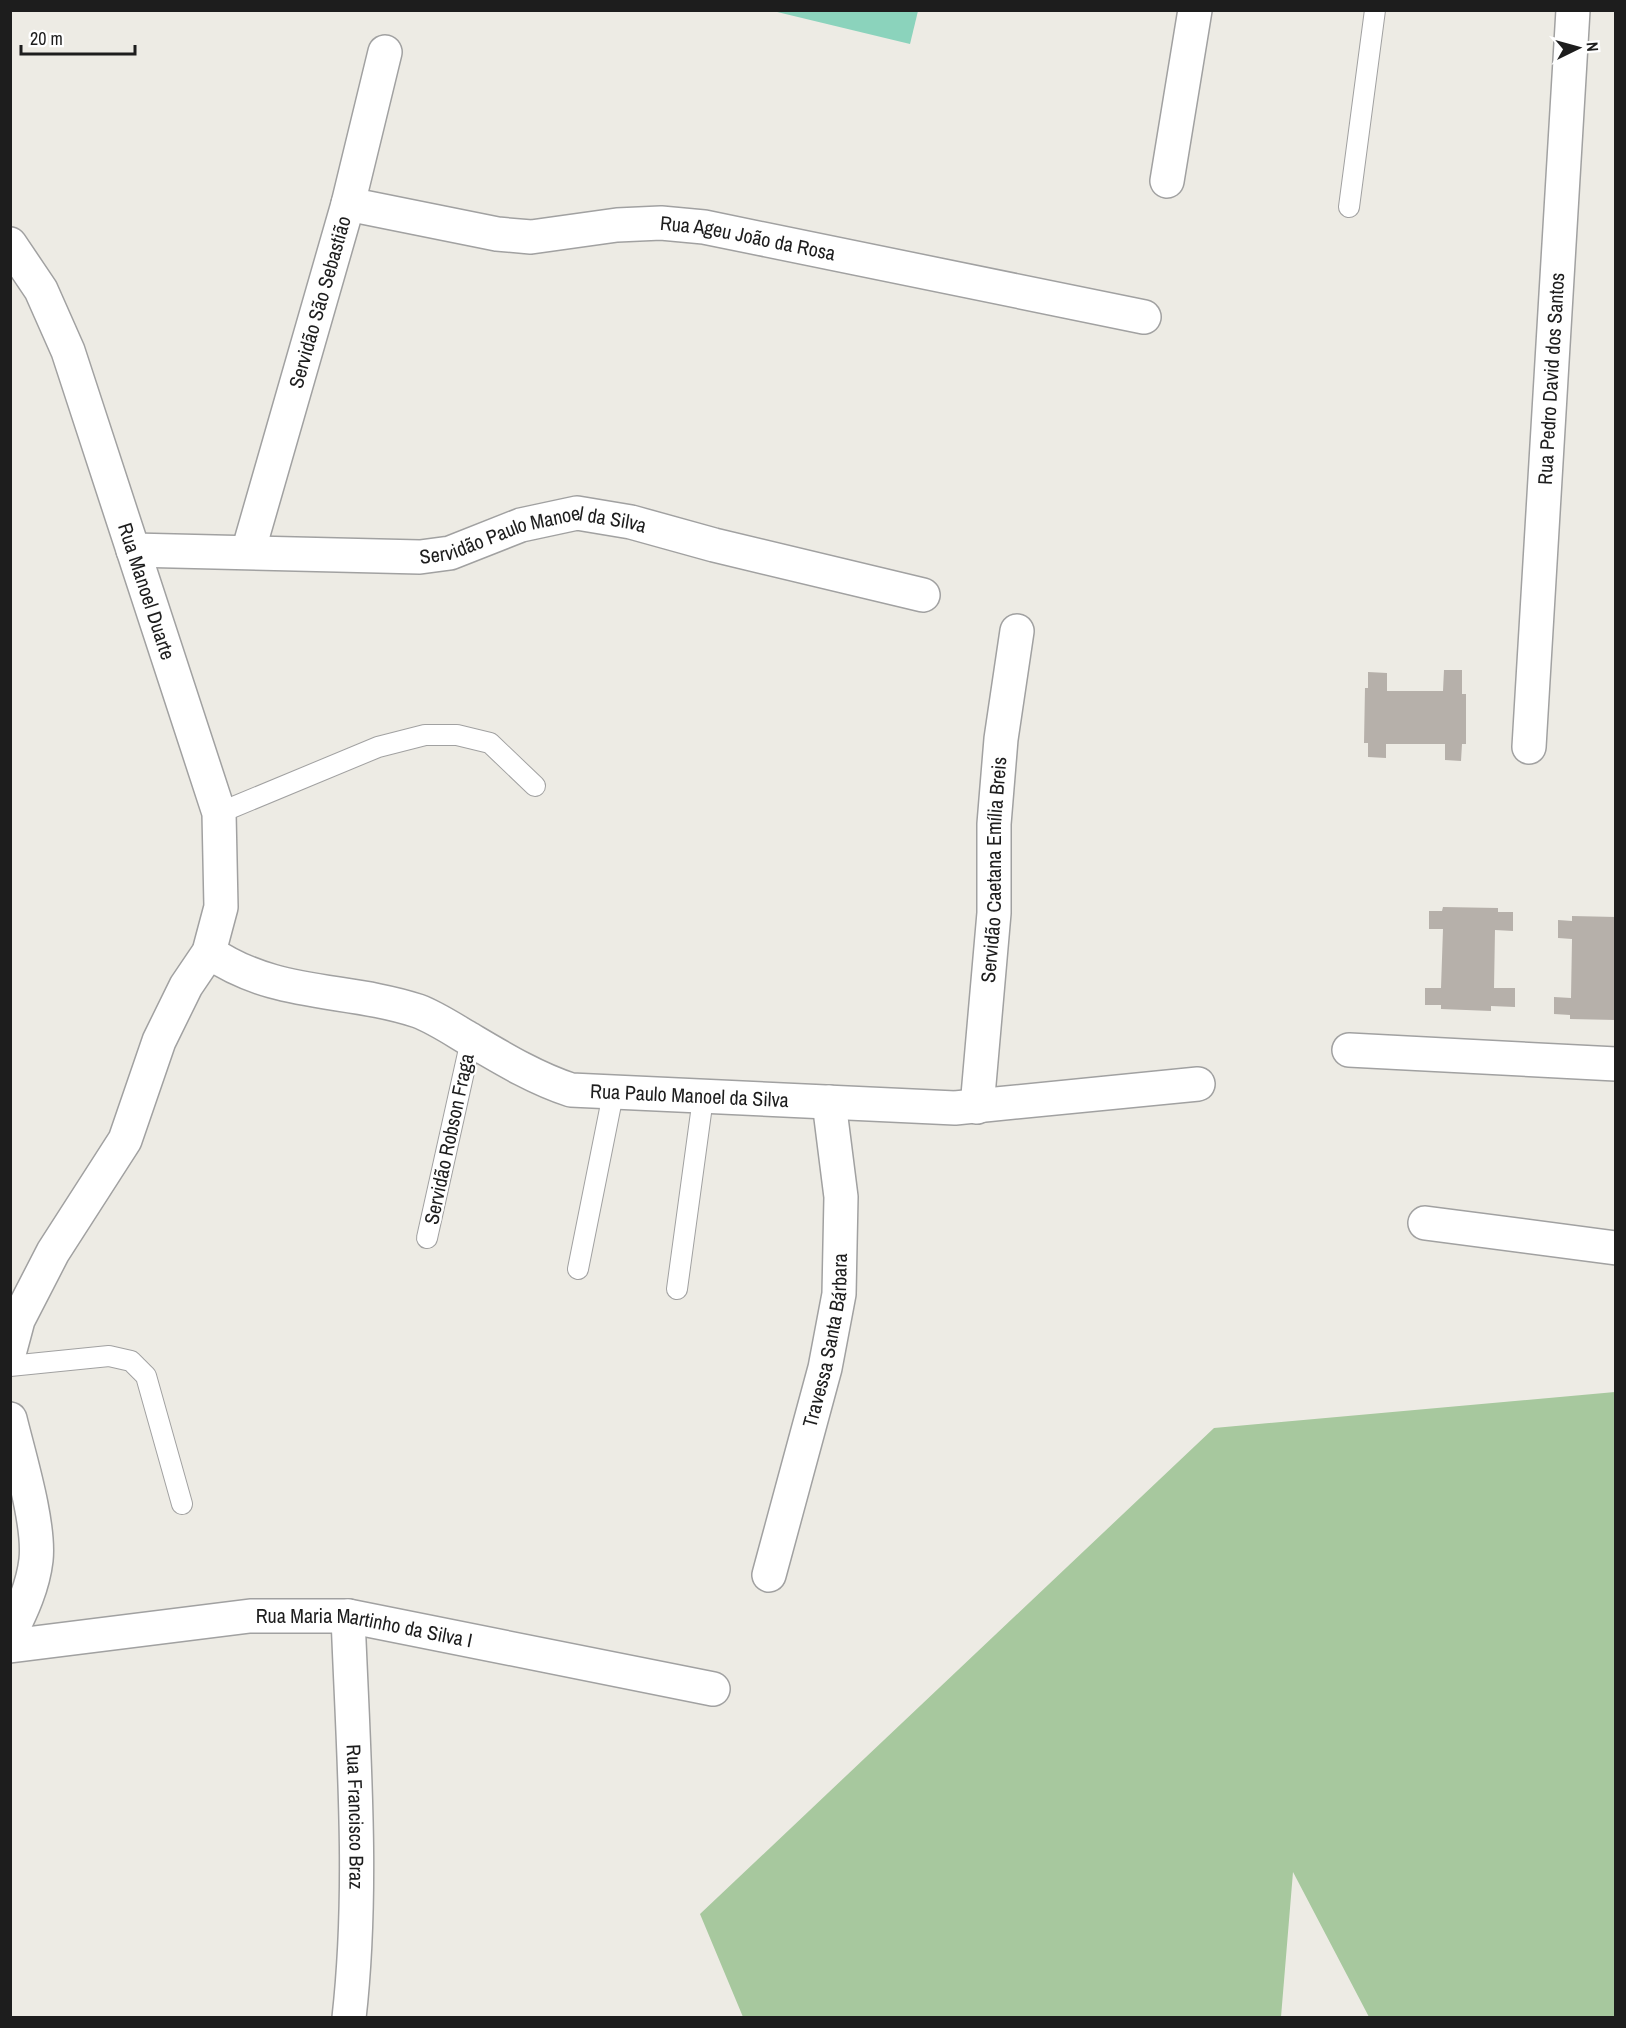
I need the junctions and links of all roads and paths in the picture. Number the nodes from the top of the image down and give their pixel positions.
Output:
1 (1195, 10) edge
2 (1375, 10) edge
3 (1574, 10) edge
4 (385, 52) dead end
5 (1167, 181) dead end
6 (348, 204) junction
7 (1349, 207) dead end
8 (10, 244) edge
9 (1144, 317) dead end
10 (133, 550) junction
11 (248, 552) junction
12 (923, 595) dead end
13 (1017, 631) dead end
14 (1529, 747) dead end
15 (535, 786) dead end
16 (219, 813) junction
17 (209, 952) junction
18 (471, 1040) junction
19 (1349, 1050) dead end
20 (1616, 1064) edge
21 (1198, 1084) dead end
22 (613, 1094) junction
23 (703, 1098) junction
24 (829, 1102) junction
25 (977, 1107) junction
26 (1425, 1223) dead end
27 (427, 1238) dead end
28 (1616, 1248) edge
29 (578, 1269) dead end
30 (677, 1289) dead end
31 (10, 1350) edge
32 (10, 1366) edge
33 (10, 1419) edge
34 (182, 1504) dead end
35 (769, 1575) dead end
36 (348, 1616) junction
37 (10, 1634) edge
38 (10, 1646) edge
39 (713, 1689) dead end
40 (349, 2018) edge

1 - 5 street
2 - 7 lane
3 - 14 street, Rua Pedro David dos Santos
4 - 6 street, Servidão São Sebastião
6 - 9 street, Rua Ageu João da Rosa
6 - 11 street, Servidão São Sebastião
8 - 10 street, Rua Manoel Duarte
10 - 11 street, Servidão Paulo Manoel da Silva
10 - 16 street, Rua Manoel Duarte
11 - 12 street, Servidão Paulo Manoel da Silva
13 - 25 street, Servidão Caetana Emília Breis
15 - 16 lane
16 - 17 street, Rua Manoel Duarte
17 - 18 street, Rua Paulo Manoel da Silva
17 - 31 street, Rua Manoel Duarte
18 - 22 street, Rua Paulo Manoel da Silva
18 - 27 lane, Servidão Robson Fraga
19 - 20 street
21 - 25 street, Rua Paulo Manoel da Silva
22 - 23 street, Rua Paulo Manoel da Silva
22 - 29 lane
23 - 24 street, Rua Paulo Manoel da Silva
23 - 30 lane
24 - 25 street, Rua Paulo Manoel da Silva
24 - 35 street, Travessa Santa Bárbara
26 - 28 street
32 - 34 lane
33 - 37 street
36 - 38 street, Rua Maria Martinho da Silva I
36 - 39 street, Rua Maria Martinho da Silva I
36 - 40 street, Rua Francisco Braz

